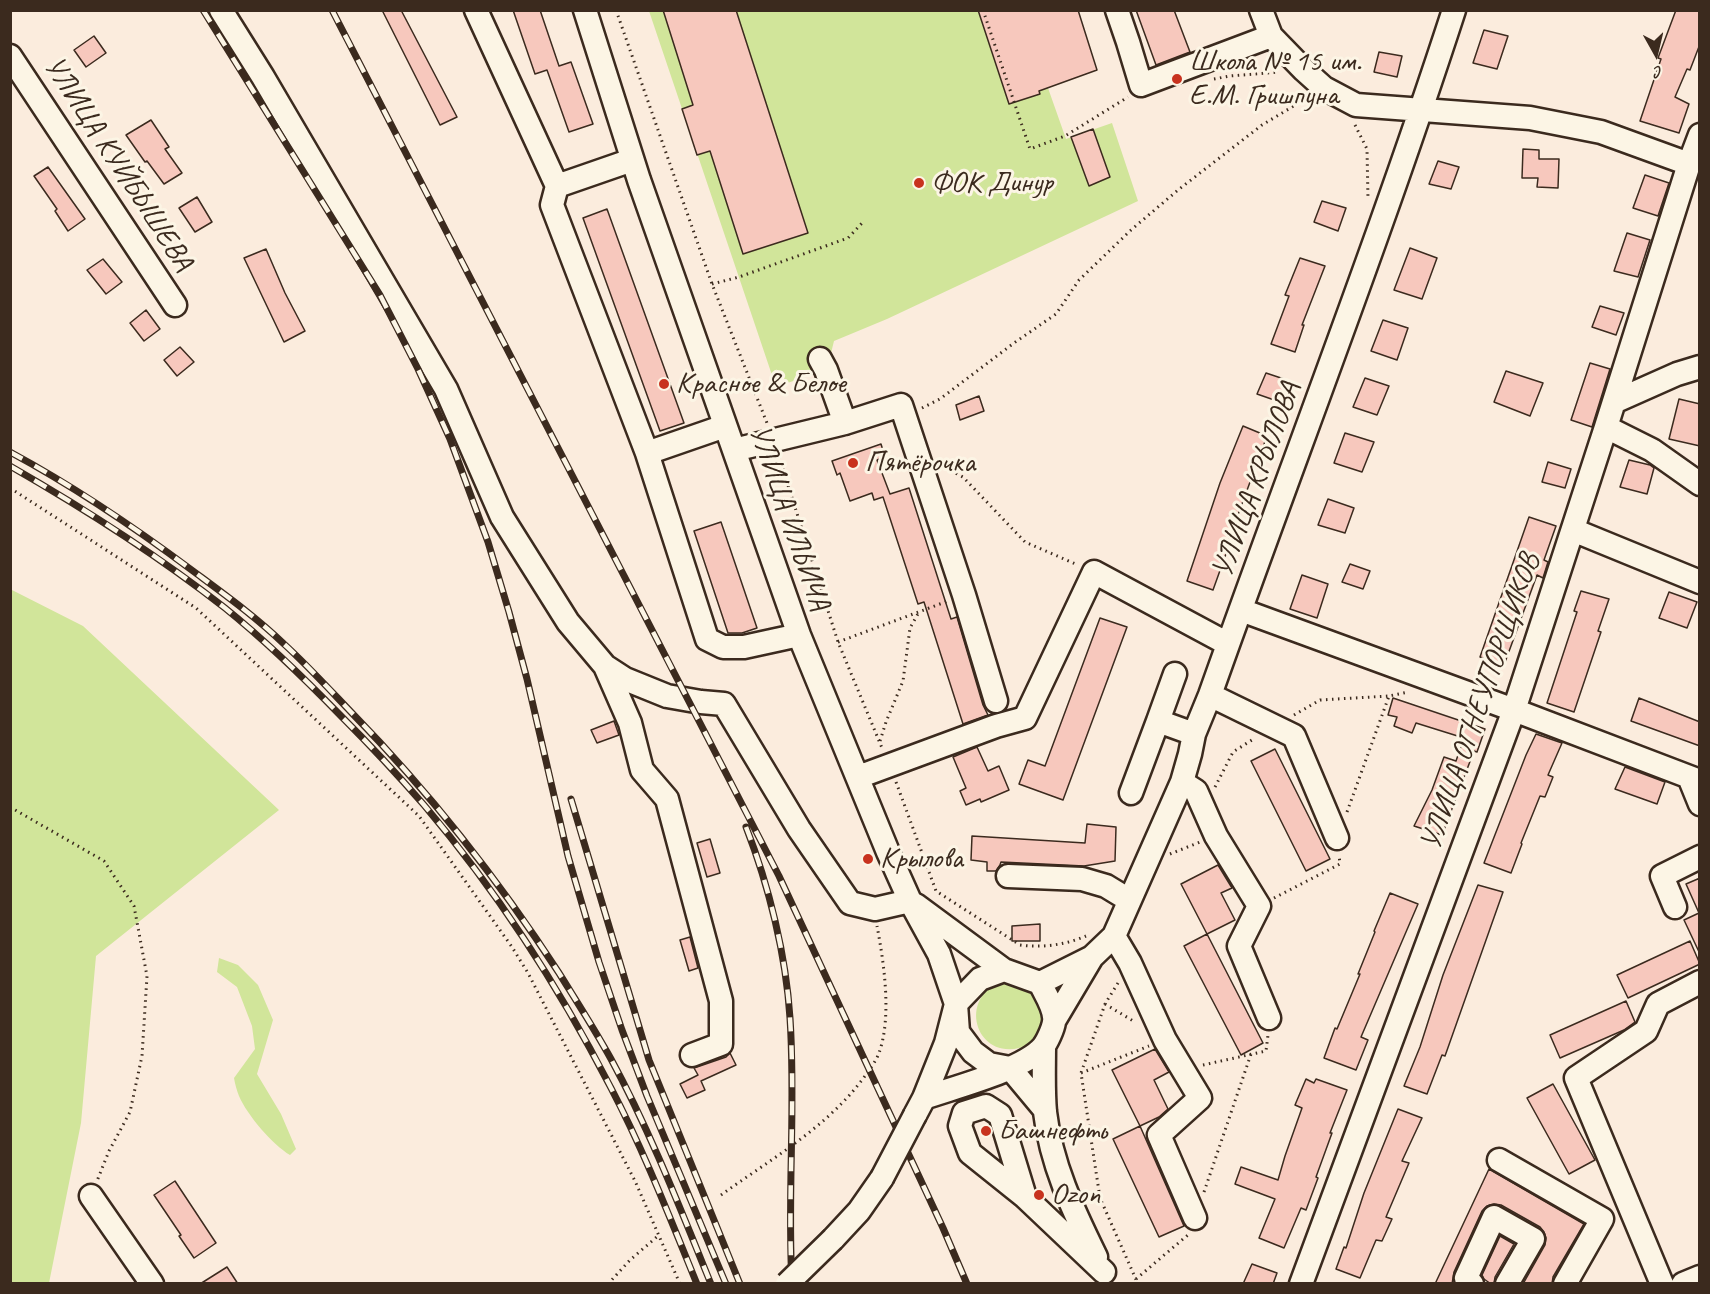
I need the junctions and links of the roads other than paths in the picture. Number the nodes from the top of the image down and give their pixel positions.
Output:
1 (221, 10) edge
2 (476, 10) edge
3 (585, 10) edge
4 (1117, 10) edge
5 (1262, 10) edge
6 (1454, 10) edge
7 (1271, 36) junction
8 (10, 56) edge
9 (1421, 110) junction
10 (1700, 135) edge
11 (632, 160) junction
12 (1689, 164) junction
13 (557, 186) junction
14 (175, 305) dead end
15 (820, 359) dead end
16 (1700, 367) edge
17 (1614, 402) junction
18 (845, 423) junction
19 (725, 426) junction
20 (1606, 427) junction
21 (734, 450) junction
22 (646, 453) junction
23 (1700, 484) edge
24 (1573, 530) junction
25 (1700, 582) edge
26 (1241, 610) junction
27 (799, 635) junction
28 (1228, 645) junction
29 (605, 666) junction
30 (1175, 674) dead end
31 (1210, 695) junction
32 (996, 701) dead end
33 (1514, 710) junction
34 (1158, 721) junction
35 (1194, 734) junction
36 (858, 777) junction
37 (1694, 779) edge
38 (1182, 782) junction
39 (1131, 793) dead end
40 (1700, 804) edge
41 (1337, 838) road end
42 (1700, 857) edge
43 (1008, 876) dead end
44 (1129, 900) junction
45 (910, 901) junction
46 (1675, 907) dead end
47 (1114, 936) junction
48 (1092, 957) junction
49 (1004, 970) junction
50 (1700, 982) edge
51 (1040, 983) junction
52 (956, 1004) junction
53 (1269, 1018) road end
54 (1054, 1021) junction
55 (1044, 1046) junction
56 (692, 1055) dead end
57 (1010, 1068) junction
58 (920, 1106) junction
59 (1045, 1110) junction
60 (1499, 1160) dead end
61 (91, 1196) road end
62 (1025, 1197) dead end
63 (1195, 1218) road end
64 (1700, 1277) edge
65 (1107, 1278) edge
66 (152, 1284) edge
67 (787, 1284) edge
68 (1301, 1284) edge
69 (1472, 1284) edge
70 (1507, 1284) edge
71 (1565, 1284) edge
72 (1662, 1284) edge
73 (1683, 1284) edge

1 - 29 street
2 - 13 street
3 - 11 street, УЛИЦА ИЛЬИЧА
4 - 7 street
5 - 7 street
6 - 9 street, УЛИЦА КРЫЛОВА
7 - 9 street
8 - 14 street, УЛИЦА КУЙБЫШЕВА
9 - 12 street
9 - 26 street, УЛИЦА КРЫЛОВА
10 - 12 street, УЛИЦА ОГНЕУПОРЩИКОВ
11 - 13 street
11 - 19 street, УЛИЦА ИЛЬИЧА
12 - 17 street, УЛИЦА ОГНЕУПОРЩИКОВ
13 - 22 street
15 - 18 street
16 - 17 street
17 - 20 street, УЛИЦА ОГНЕУПОРЩИКОВ
18 - 21 street
18 - 32 street
19 - 21 street, УЛИЦА ИЛЬИЧА
19 - 22 street
20 - 23 street
20 - 24 street, УЛИЦА ОГНЕУПОРЩИКОВ
21 - 27 street, УЛИЦА ИЛЬИЧА
22 - 27 street
24 - 25 street
24 - 33 street, УЛИЦА ОГНЕУПОРЩИКОВ
26 - 28 street, УЛИЦА КРЫЛОВА
26 - 33 street
27 - 36 street, УЛИЦА ИЛЬИЧА
28 - 31 street, УЛИЦА КРЫЛОВА
28 - 36 street
29 - 45 street
29 - 56 street
30 - 34 street
31 - 35 street, УЛИЦА КРЫЛОВА
31 - 41 street
33 - 37 street
33 - 68 street, УЛИЦА ОГНЕУПОРЩИКОВ
34 - 35 street
34 - 39 street
35 - 38 street, УЛИЦА КРЫЛОВА
36 - 45 street, УЛИЦА ИЛЬИЧА
37 - 40 street
38 - 44 street, УЛИЦА КРЫЛОВА
38 - 53 street
42 - 46 street
43 - 44 street
44 - 47 street, УЛИЦА КРЫЛОВА
45 - 49 street, УЛИЦА ИЛЬИЧА
45 - 52 street, УЛИЦА ИЛЬИЧА
47 - 48 street, УЛИЦА КРЫЛОВА
47 - 63 street
48 - 51 street
48 - 54 street
49 - 51 street
49 - 52 street
50 - 72 street
51 - 54 street
52 - 57 street
52 - 58 street
54 - 55 street
55 - 57 street
55 - 59 street
57 - 58 street
57 - 59 street
58 - 67 street, bridge
59 - 65 street
60 - 71 street
61 - 66 street
62 - 65 street
64 - 73 street
69 - 70 street

